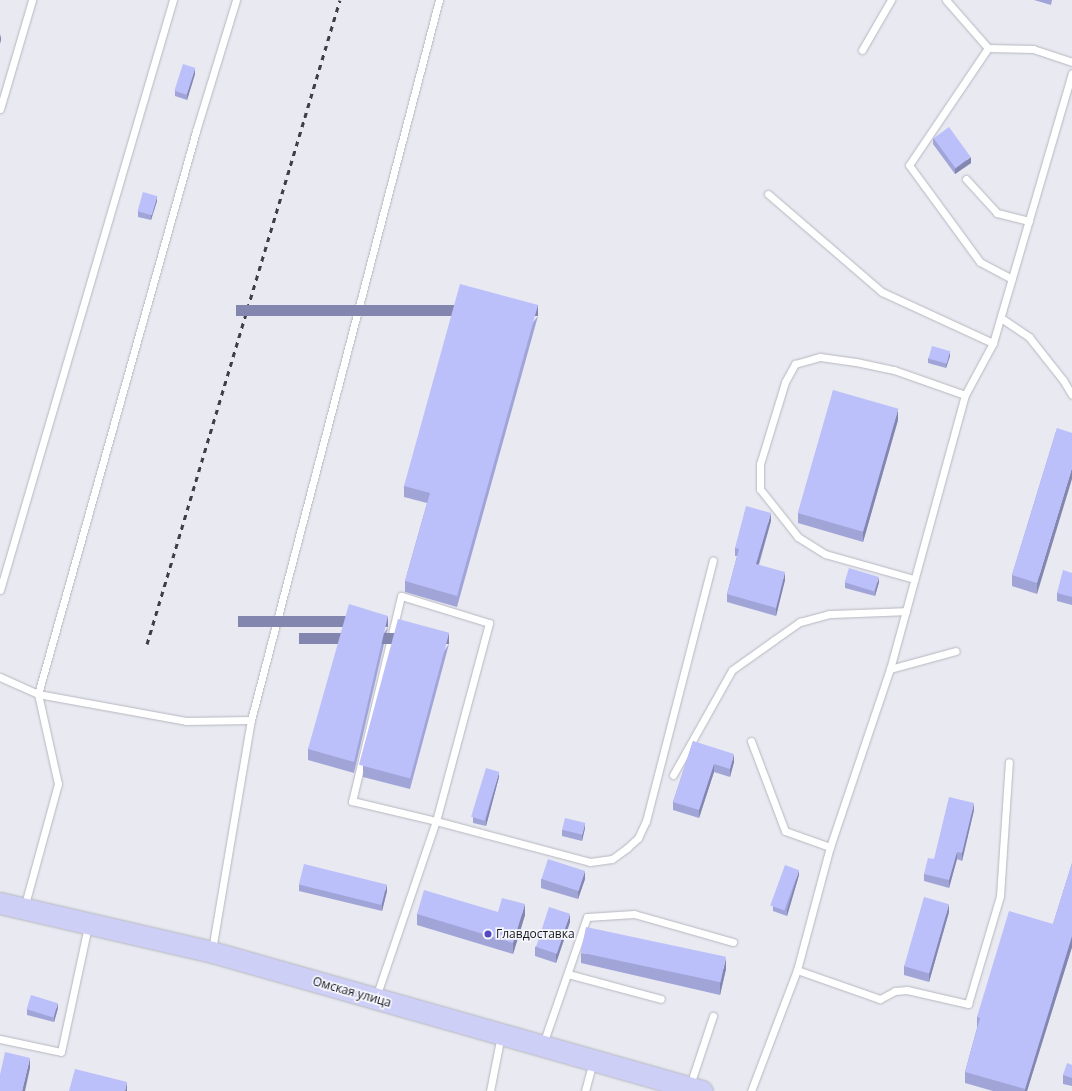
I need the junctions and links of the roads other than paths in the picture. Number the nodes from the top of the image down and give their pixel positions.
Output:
1 (32, 0) edge
2 (173, 0) edge
3 (236, 0) edge
4 (439, 0) edge
5 (891, 0) edge
6 (946, 0) edge
7 (988, 48) junction
8 (862, 50) dead end
9 (1072, 62) edge
10 (1072, 73) edge
11 (0, 109) edge
12 (966, 179) dead end
13 (768, 194) dead end
14 (1029, 221) junction
15 (1012, 279) junction
16 (1001, 318) junction
17 (993, 343) junction
18 (965, 395) junction
19 (1072, 396) edge
20 (714, 560) dead end
21 (914, 579) junction
22 (0, 590) edge
23 (906, 611) junction
24 (956, 651) dead end
25 (890, 669) junction
26 (0, 677) edge
27 (38, 694) junction
28 (251, 720) junction
29 (751, 741) dead end
30 (1010, 762) dead end
31 (673, 775) dead end
32 (436, 821) junction
33 (830, 847) junction
34 (0, 903) edge
35 (24, 908) junction
36 (88, 924) junction
37 (733, 942) dead end
38 (212, 952) junction
39 (797, 970) junction
40 (568, 974) junction
41 (375, 999) junction
42 (661, 999) dead end
43 (713, 1016) dead end
44 (502, 1035) junction
45 (0, 1039) edge
46 (542, 1046) junction
47 (594, 1061) junction
48 (696, 1089) edge
49 (490, 1091) edge
50 (585, 1091) edge
51 (751, 1091) edge

1 - 11 lane
2 - 22 lane
3 - 27 lane
4 - 28 lane
5 - 8 lane
6 - 7 lane
7 - 9 lane
7 - 15 lane
10 - 14 lane
12 - 14 lane
13 - 17 lane
14 - 15 lane
15 - 16 lane
16 - 17 lane
16 - 19 lane
17 - 18 lane
18 - 21 lane
18 - 21 lane
20 - 32 lane
21 - 23 lane
23 - 25 lane
23 - 31 lane
24 - 25 lane
25 - 33 lane
26 - 27 lane
27 - 28 lane
27 - 35 lane
28 - 38 lane
29 - 33 lane
30 - 39 lane
32 - 32 lane
32 - 41 lane
33 - 39 lane
34 - 35 main road, Омская улица
35 - 36 main road, Омская улица
36 - 38 main road, Омская улица
36 - 45 lane
37 - 40 lane
38 - 41 main road, Омская улица
39 - 51 lane
40 - 42 lane
40 - 46 lane
41 - 44 main road, Омская улица
43 - 48 lane
44 - 46 main road, Омская улица
44 - 49 lane
46 - 47 main road, Омская улица
47 - 48 main road, Омская улица
47 - 50 lane

